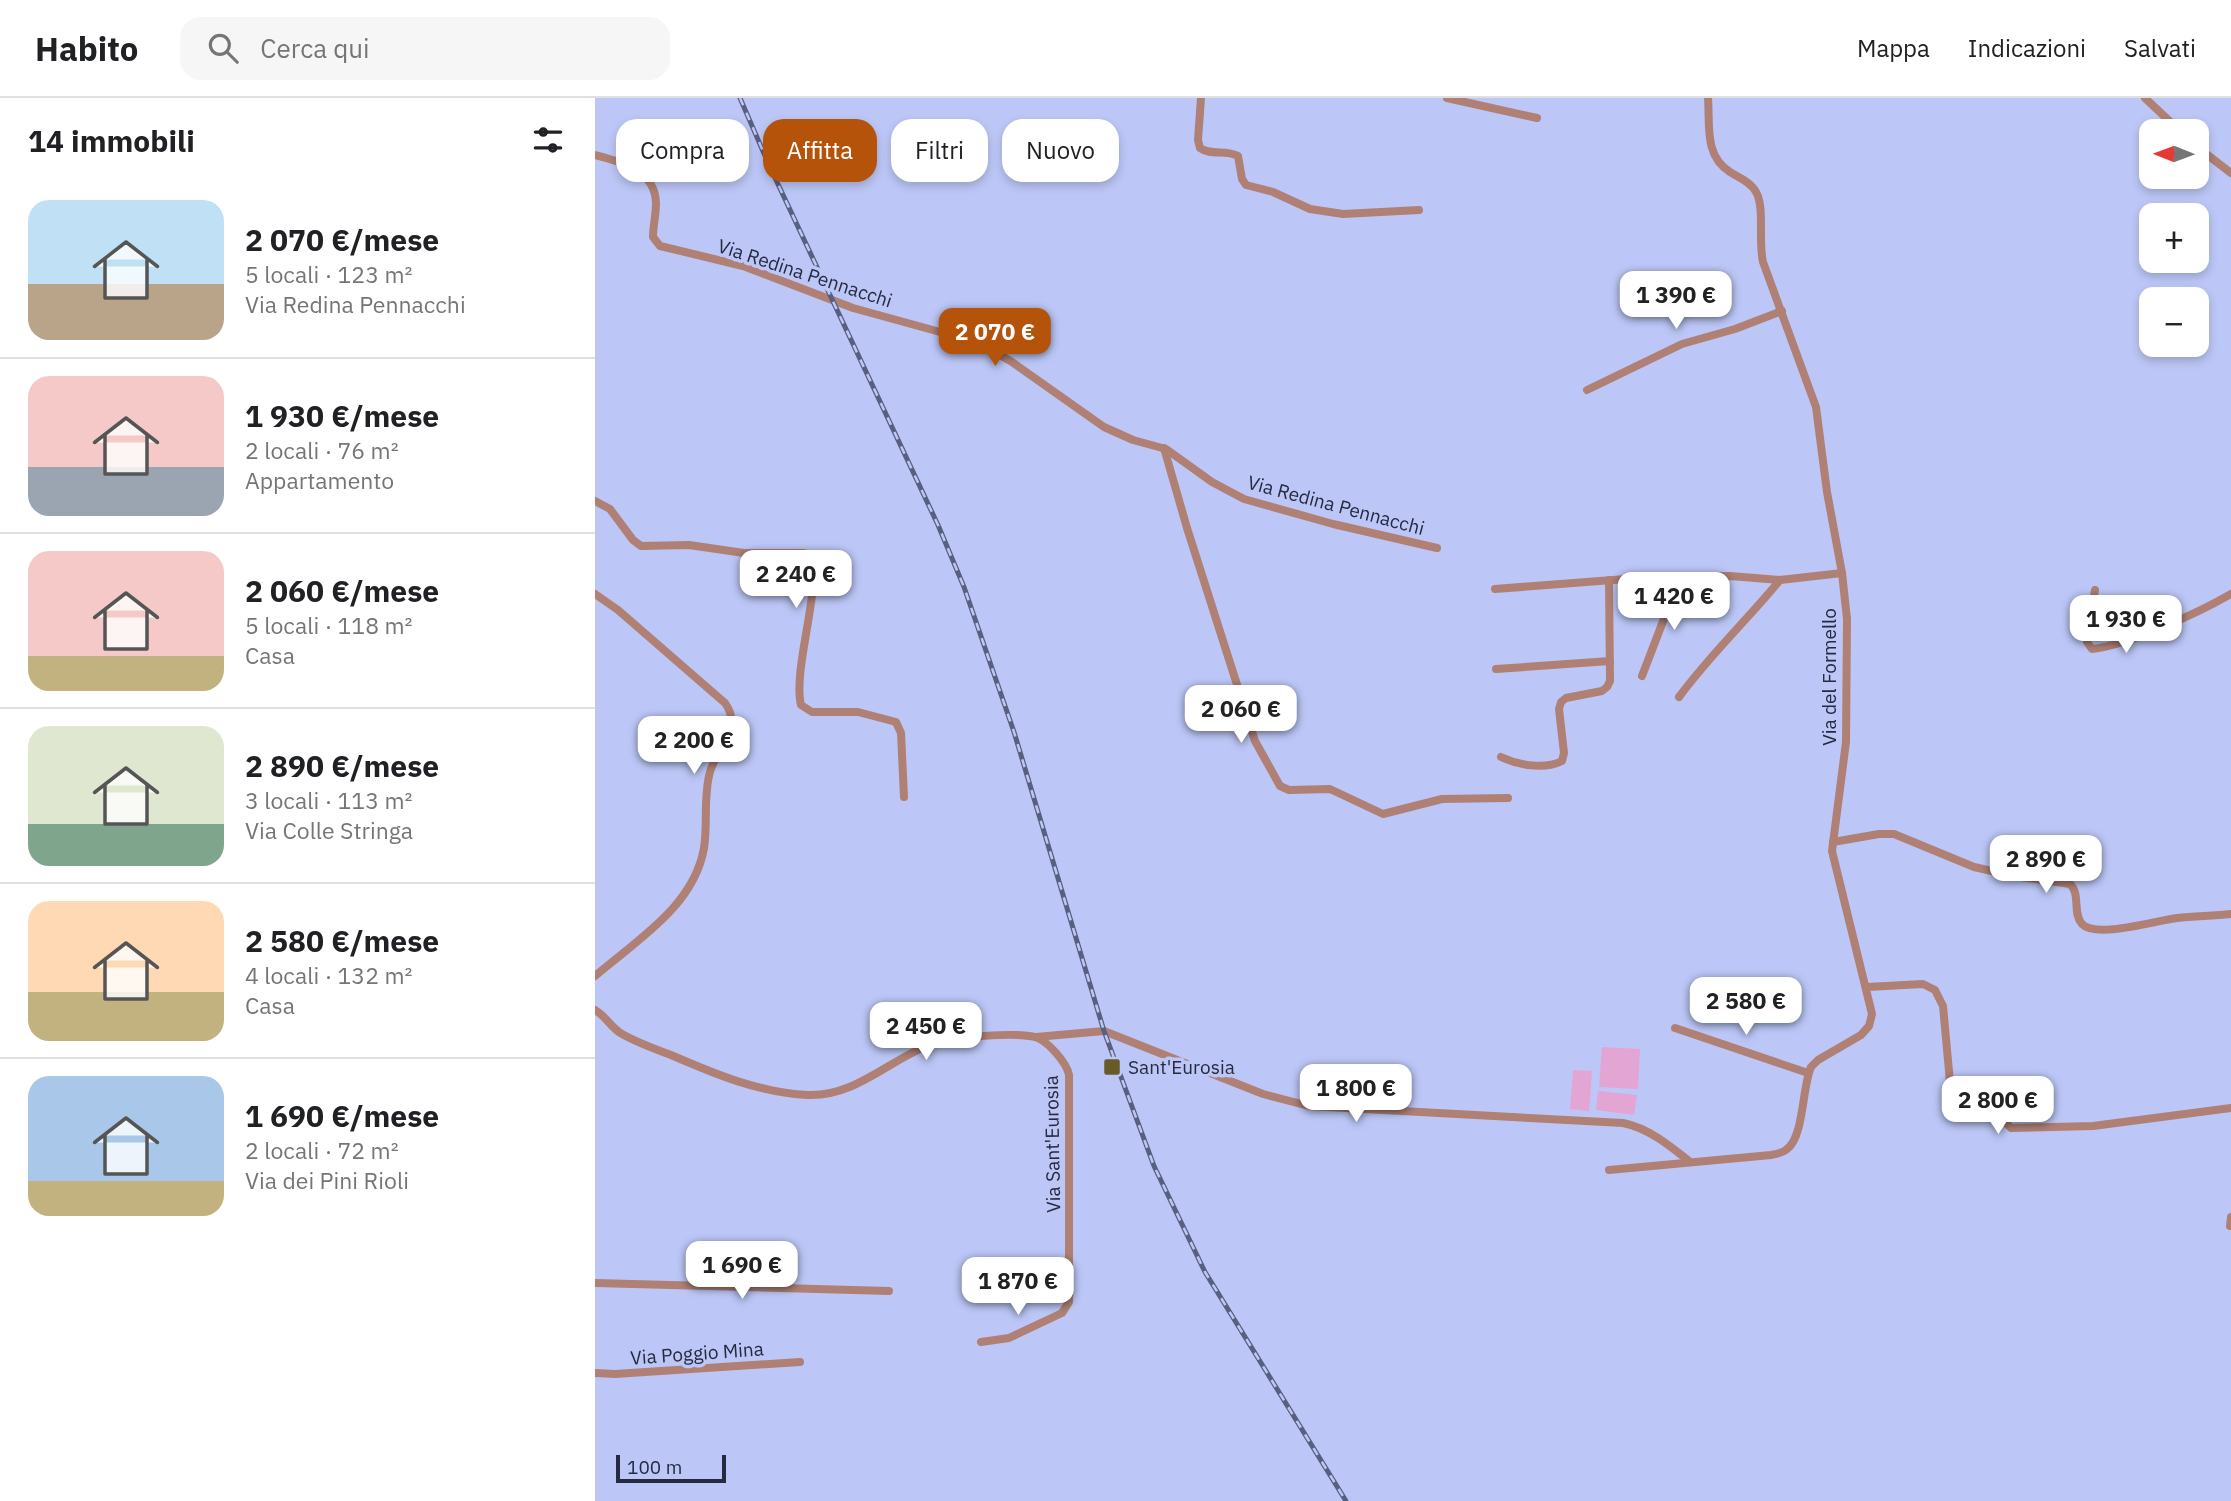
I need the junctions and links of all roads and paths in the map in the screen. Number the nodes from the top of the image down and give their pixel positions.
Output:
1 (1201, 98) edge
2 (1447, 98) edge
3 (1708, 98) edge
4 (2145, 98) edge
5 (1537, 118) dead end
6 (2167, 119) edge
7 (595, 155) edge
8 (2209, 156) edge
9 (2231, 173) edge
10 (1419, 209) dead end
11 (1782, 311) junction
12 (1587, 390) dead end
13 (1164, 448) junction
14 (595, 500) edge
15 (1437, 548) dead end
16 (1842, 573) junction
17 (1680, 577) junction
18 (1609, 580) junction
19 (1780, 580) junction
20 (1495, 589) dead end
21 (2095, 590) dead end
22 (595, 594) edge
23 (2231, 594) edge
24 (1610, 661) junction
25 (1496, 669) dead end
26 (1642, 676) dead end
27 (1679, 696) dead end
28 (1501, 757) dead end
29 (904, 797) dead end
30 (1508, 799) dead end
31 (1833, 842) junction
32 (2231, 914) edge
33 (595, 976) edge
34 (1867, 987) junction
35 (595, 1010) edge
36 (1675, 1028) dead end
37 (1037, 1037) junction
38 (1808, 1073) junction
39 (2231, 1108) edge
40 (1689, 1161) junction
41 (1609, 1170) dead end
42 (2231, 1217) edge
43 (2230, 1226) edge
44 (595, 1283) edge
45 (889, 1291) dead end
46 (981, 1342) dead end
47 (800, 1362) dead end
48 (595, 1373) edge

1 - 10 street
2 - 5 street
3 - 11 street, Via del Formello
4 - 6 street
7 - 13 street, Via Redina Pennacchi
8 - 9 street
11 - 12 street
11 - 16 street, Via del Formello
13 - 15 street, Via Redina Pennacchi
13 - 30 street
14 - 29 street
16 - 19 street
16 - 31 street, Via del Formello
17 - 18 street
17 - 19 street
17 - 26 street
18 - 20 street
18 - 24 street
19 - 27 street
21 - 23 street
22 - 33 street
24 - 25 street
24 - 28 street
31 - 32 street
31 - 34 street, Via del Formello
34 - 38 street, Via del Formello
34 - 39 street
35 - 37 street
36 - 38 street
37 - 40 street
37 - 46 street, Via Sant'Eurosia
38 - 40 street
40 - 41 street
42 - 43 street
44 - 45 street
47 - 48 street, Via Poggio Mina

